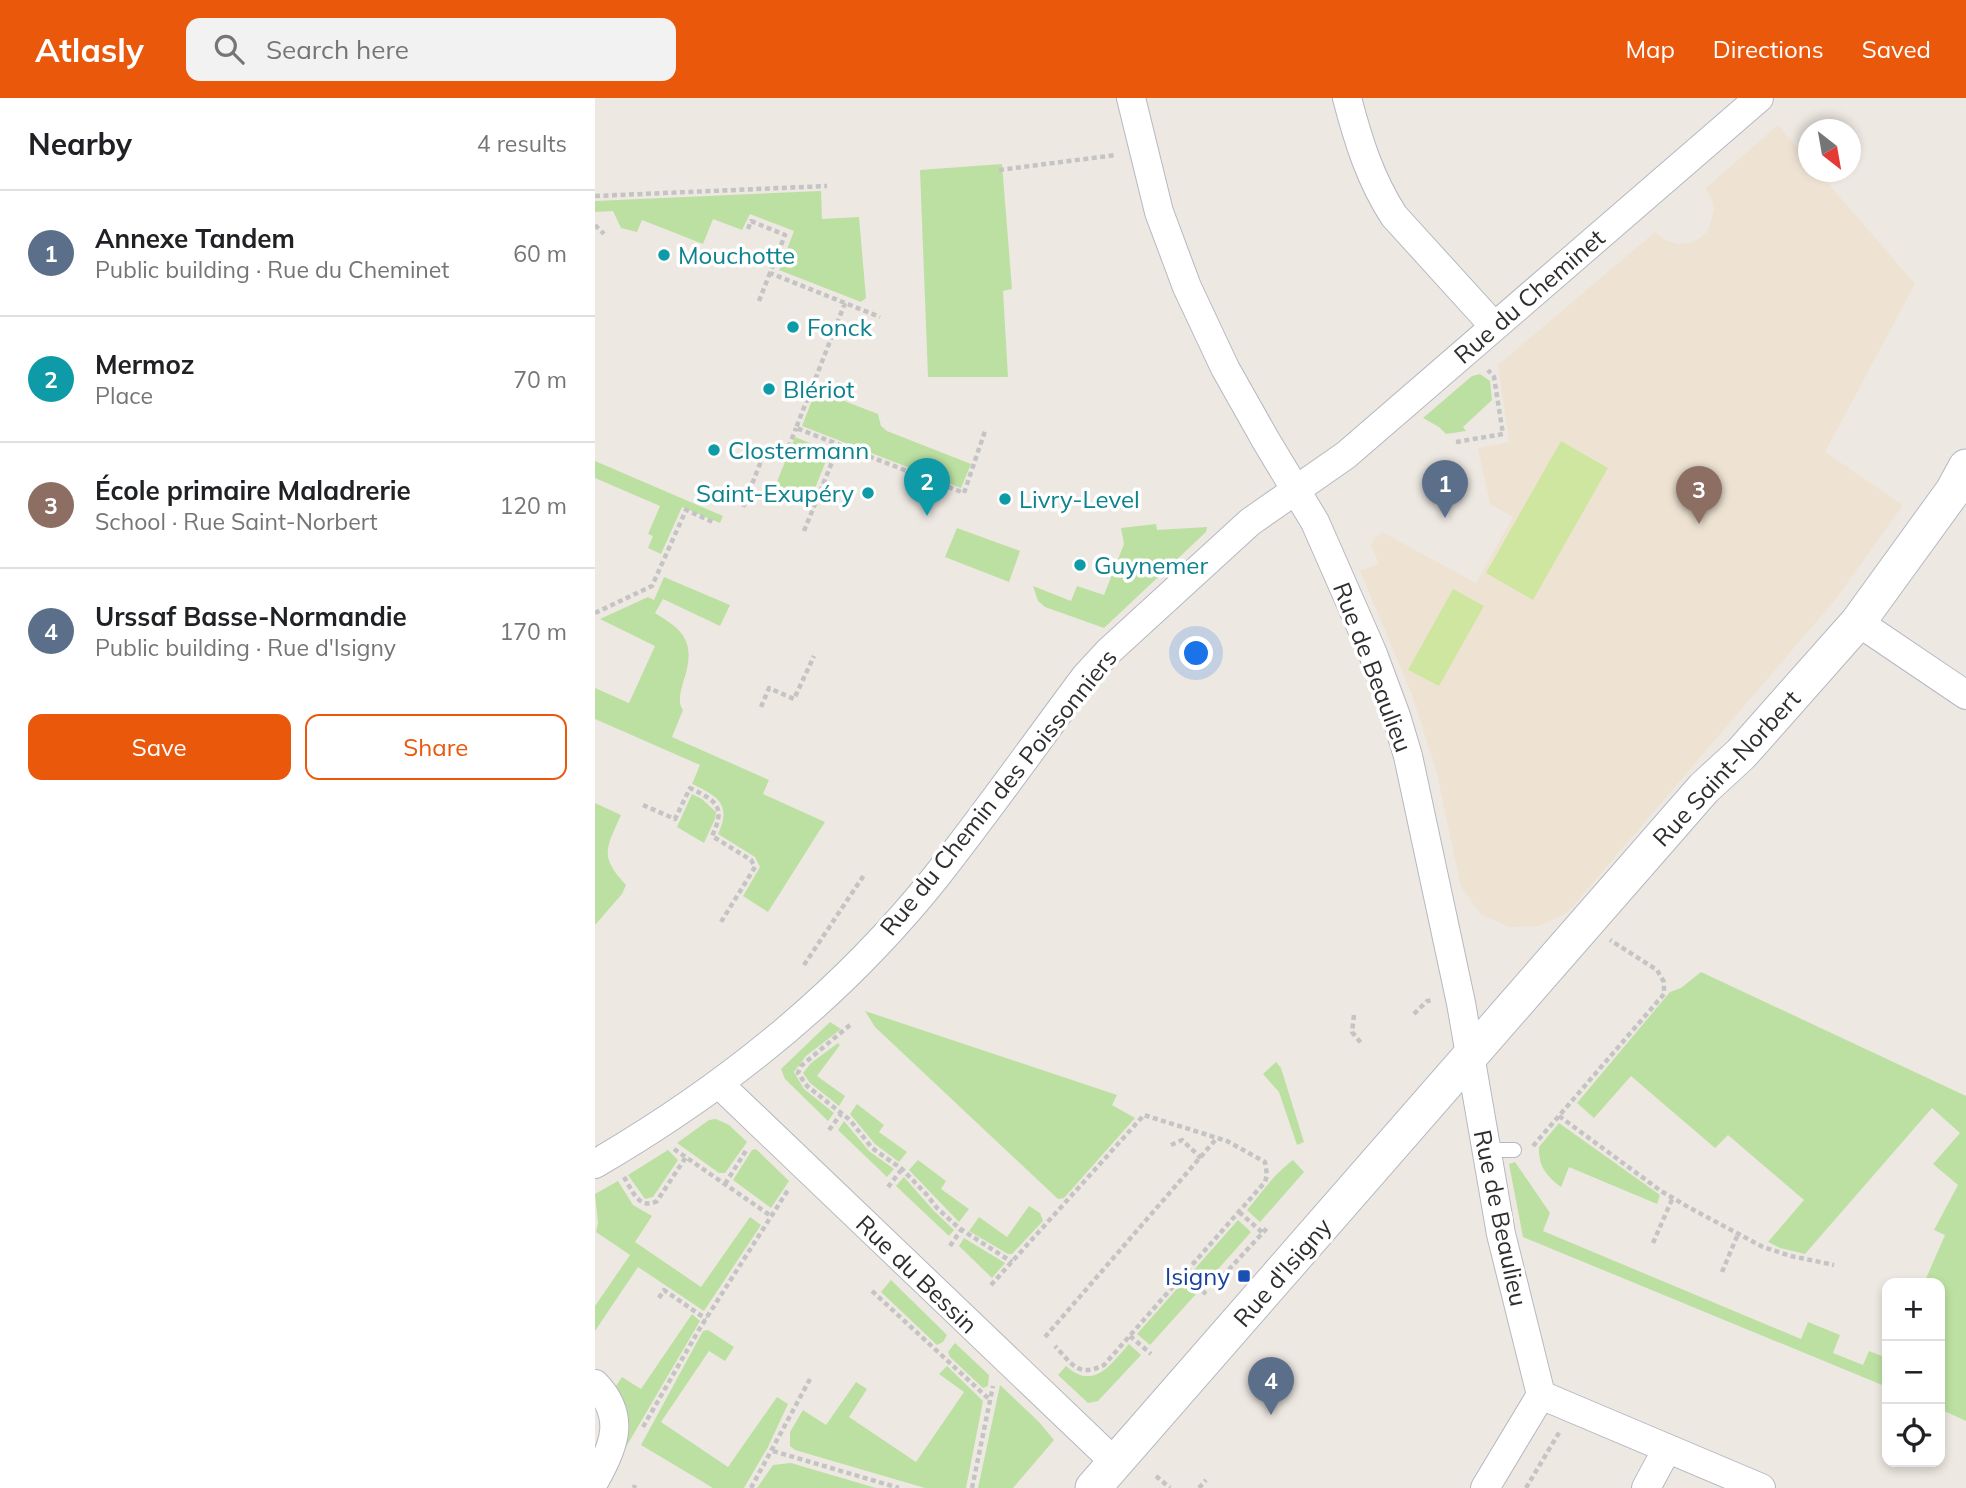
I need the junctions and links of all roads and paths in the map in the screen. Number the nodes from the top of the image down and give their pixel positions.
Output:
1 (1131, 98) edge
2 (1347, 98) edge
3 (1759, 98) edge
4 (1127, 153) dead end
5 (999, 170) dead end
6 (827, 186) dead end
7 (595, 197) edge
8 (595, 225) edge
9 (748, 229) dead end
10 (604, 233) dead end
11 (770, 273) junction
12 (759, 301) dead end
13 (845, 303) junction
14 (880, 317) dead end
15 (1494, 326) junction
16 (1488, 369) dead end
17 (796, 428) junction
18 (985, 432) dead end
19 (1456, 442) dead end
20 (839, 445) junction
21 (1966, 467) edge
22 (1295, 489) junction
23 (743, 507) dead end
24 (713, 522) dead end
25 (804, 531) dead end
26 (595, 613) edge
27 (1859, 622) junction
28 (814, 656) dead end
29 (1966, 695) edge
30 (761, 707) dead end
31 (643, 805) dead end
32 (864, 875) dead end
33 (722, 922) dead end
34 (1609, 940) dead end
35 (803, 965) dead end
36 (1444, 999) dead end
37 (1414, 1014) dead end
38 (1354, 1015) dead end
39 (850, 1025) dead end
40 (1361, 1044) dead end
41 (1470, 1056) junction
42 (719, 1084) junction
43 (841, 1114) junction
44 (1559, 1116) junction
45 (829, 1130) dead end
46 (1217, 1138) junction
47 (753, 1141) dead end
48 (668, 1144) dead end
49 (1171, 1145) dead end
50 (1485, 1150) junction
51 (1519, 1153) joint
52 (686, 1157) junction
53 (1201, 1158) junction
54 (595, 1164) edge
55 (902, 1169) junction
56 (622, 1174) dead end
57 (794, 1180) dead end
58 (725, 1184) junction
59 (888, 1187) dead end
60 (1672, 1197) junction
61 (1239, 1212) junction
62 (771, 1216) junction
63 (1267, 1228) dead end
64 (961, 1230) junction
65 (1263, 1233) junction
66 (1738, 1234) junction
67 (1653, 1243) dead end
68 (950, 1247) dead end
69 (1012, 1262) junction
70 (1834, 1265) dead end
71 (1721, 1272) dead end
72 (1184, 1274) junction
73 (1223, 1276) dead end
74 (991, 1285) dead end
75 (872, 1291) dead end
76 (1206, 1294) dead end
77 (659, 1298) dead end
78 (706, 1319) junction
79 (1130, 1336) junction
80 (1045, 1337) dead end
81 (1055, 1346) dead end
82 (1151, 1354) dead end
83 (995, 1375) dead end
84 (810, 1379) dead end
85 (595, 1384) edge
86 (1541, 1395) junction
87 (990, 1400) junction
88 (1561, 1429) dead end
89 (641, 1430) dead end
90 (1667, 1449) junction
91 (773, 1451) junction
92 (1156, 1475) dead end
93 (1103, 1477) edge
94 (595, 1480) edge
95 (892, 1487) edge
96 (751, 1488) edge
97 (899, 1488) edge
98 (972, 1488) edge
99 (1171, 1488) edge
100 (1485, 1488) edge
101 (1526, 1488) edge
102 (1646, 1488) edge
103 (1761, 1488) edge

1 - 22 street, Rue de Beaulieu
2 - 15 street
3 - 15 street, Rue du Cheminet
4 - 5 path
6 - 7 path
8 - 10 path
9 - 11 path
11 - 12 path
11 - 13 path
13 - 14 path
13 - 17 path
15 - 22 street, Rue du Cheminet
16 - 19 path
17 - 20 path
17 - 23 path
18 - 20 path
20 - 25 path
21 - 27 street, Rue Saint-Norbert
22 - 41 street, Rue de Beaulieu
22 - 42 street, Rue du Chemin des Poissonniers
24 - 26 path
27 - 29 street
27 - 41 street, Rue Saint-Norbert
28 - 30 path
31 - 33 path
32 - 35 path
34 - 44 path
36 - 37 path
38 - 40 path
39 - 43 path
41 - 50 street, Rue de Beaulieu
41 - 93 street, Rue d'Isigny
42 - 54 street, Rue du Chemin des Poissonniers
42 - 93 street, Rue du Bessin
43 - 45 path
43 - 55 path
44 - 51 path
44 - 60 path
46 - 53 path
46 - 61 path
46 - 69 path
47 - 58 path
48 - 52 path
49 - 53 path
50 - 51 lane
50 - 86 street, Rue de Beaulieu
52 - 56 path
52 - 58 path
53 - 80 path
55 - 59 path
55 - 64 path
57 - 62 path
58 - 62 path
60 - 66 path
60 - 67 path
61 - 65 path
61 - 72 path
62 - 78 path
63 - 65 path
64 - 68 path
64 - 69 path
65 - 73 path
66 - 70 path
66 - 71 path
69 - 74 path
72 - 76 path
72 - 79 path
75 - 87 path
77 - 78 path
78 - 89 path
79 - 81 path
79 - 82 path
83 - 87 path
84 - 91 path
85 - 94 street
86 - 90 street
86 - 100 street
87 - 98 path
88 - 101 path
90 - 102 street
90 - 103 street
91 - 95 path
91 - 96 path
92 - 99 path
95 - 97 path

